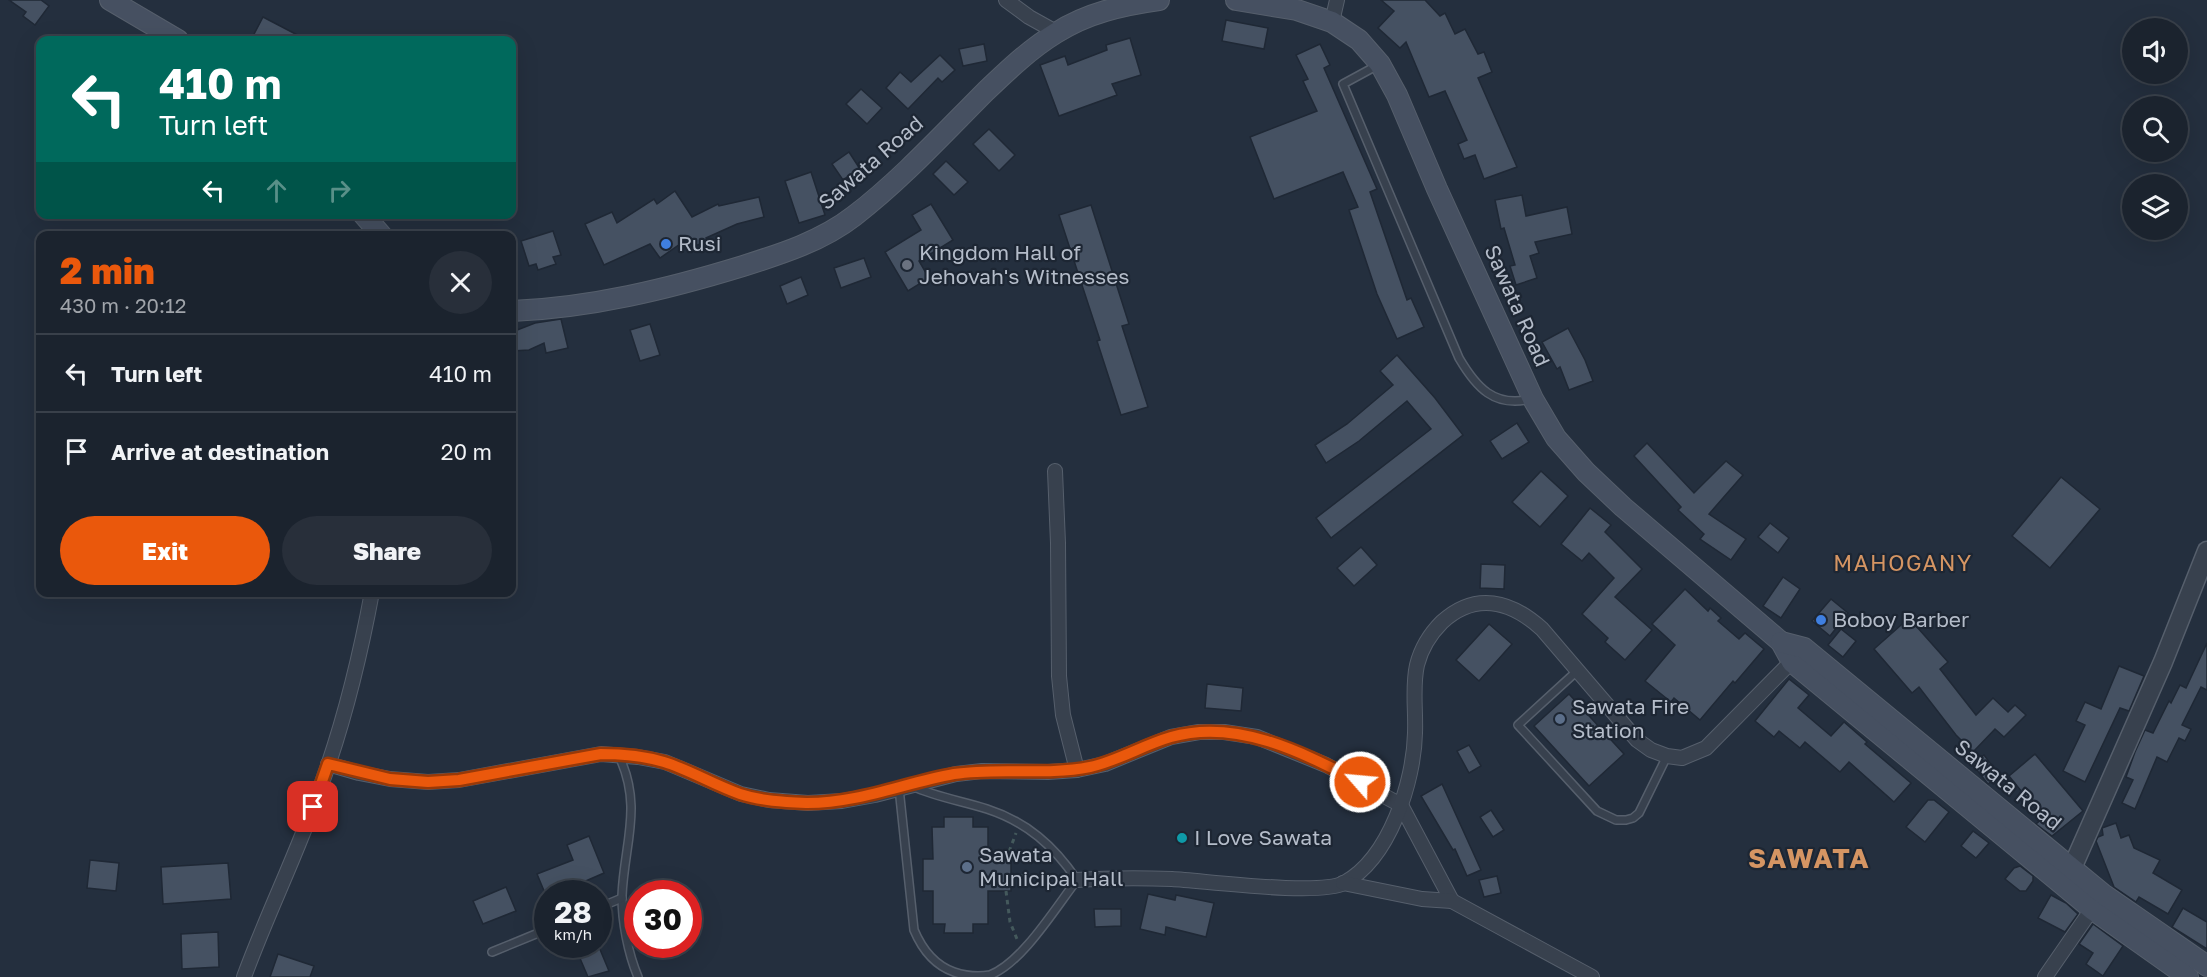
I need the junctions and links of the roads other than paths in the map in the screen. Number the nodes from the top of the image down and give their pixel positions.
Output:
1 (110, 0) edge
2 (1006, 0) edge
3 (1159, 0) edge
4 (1236, 0) edge
5 (1337, 0) edge
6 (1332, 22) junction
7 (1056, 32) junction
8 (171, 36) edge
9 (1380, 64) junction
10 (367, 219) edge
11 (378, 231) edge
12 (516, 310) edge
13 (1533, 399) junction
14 (1055, 471) dead end
15 (2207, 551) edge
16 (371, 597) edge
17 (1798, 655) junction
18 (1577, 671) junction
19 (618, 754) junction
20 (1667, 756) junction
21 (328, 764) junction
22 (1077, 770) junction
23 (904, 787) junction
24 (1401, 805) junction
25 (2066, 876) junction
26 (1077, 880) junction
27 (1343, 884) junction
28 (622, 898) junction
29 (1452, 901) junction
30 (612, 902) edge
31 (2092, 909) junction
32 (534, 935) edge
33 (492, 952) dead end
34 (2201, 969) edge
35 (244, 977) edge
36 (638, 977) edge
37 (1592, 977) edge
38 (2045, 977) edge
39 (2188, 977) edge

1 - 8 main road
2 - 7 street
3 - 7 main road, Sawata Road
4 - 6 main road, Sawata Road
5 - 6 street
6 - 9 main road, Sawata Road
7 - 12 main road, Sawata Road
9 - 13 main road, Sawata Road
9 - 13 lane
10 - 11 main road
13 - 17 main road, Sawata Road
14 - 22 street
15 - 25 street
16 - 21 street
17 - 20 street
17 - 25 main road, Sawata Road
18 - 20 street
18 - 20 lane
18 - 24 street
19 - 21 street
19 - 23 street
19 - 28 lane
21 - 35 street
22 - 23 street
22 - 24 street
23 - 26 lane
23 - 26 lane
24 - 27 street
24 - 29 street
25 - 31 main road, Sawata Road
25 - 34 main road, Sawata Road
26 - 27 street
27 - 29 street
28 - 30 lane
28 - 36 lane
29 - 37 street
31 - 38 street
31 - 39 main road, Sawata Road
32 - 33 lane

